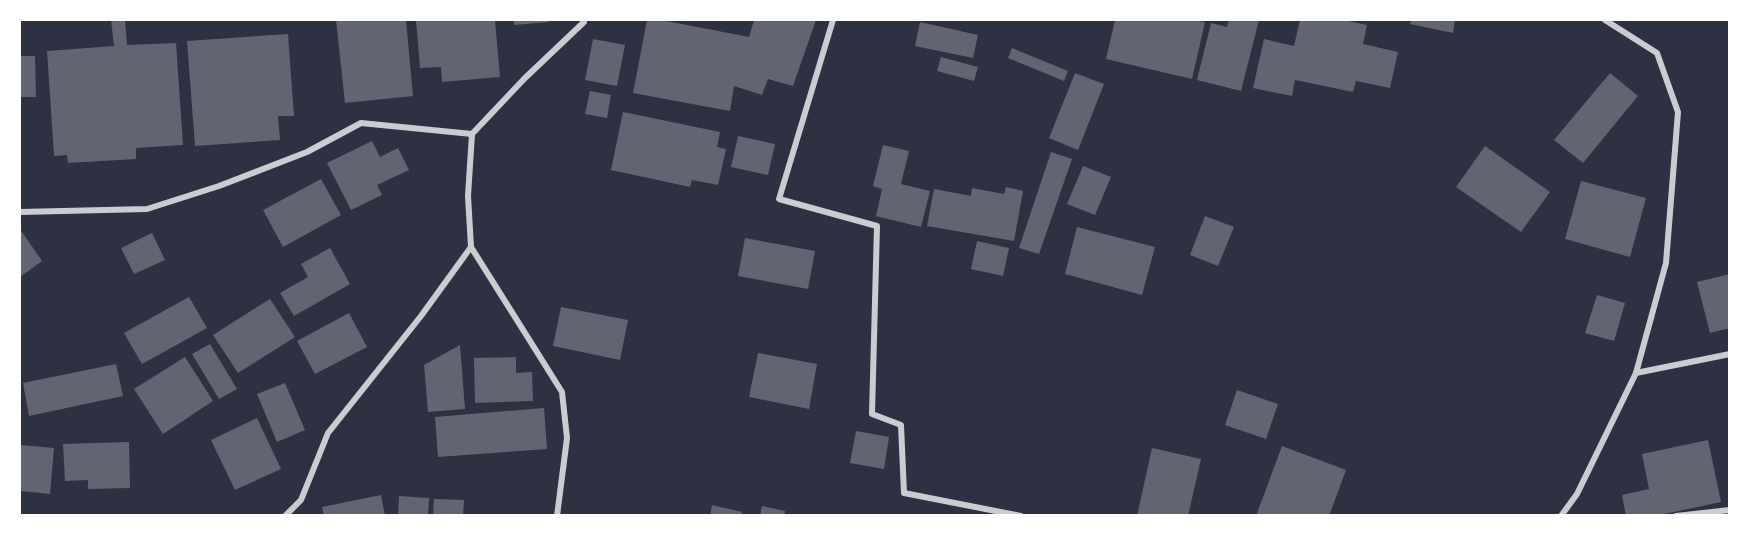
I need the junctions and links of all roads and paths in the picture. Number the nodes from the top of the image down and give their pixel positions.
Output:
1 (586, 20) edge
2 (833, 20) edge
3 (1605, 20) edge
4 (472, 134) junction
5 (20, 212) edge
6 (471, 247) junction
7 (1730, 354) edge
8 (1636, 373) junction
9 (1730, 510) edge
10 (285, 516) edge
11 (557, 516) edge
12 (1021, 516) edge
13 (1561, 516) edge
14 (1676, 516) edge

1 - 4 street
2 - 12 street
3 - 8 street
4 - 5 street
4 - 6 street
6 - 10 street
6 - 11 street
7 - 8 street
8 - 13 street
9 - 14 street

